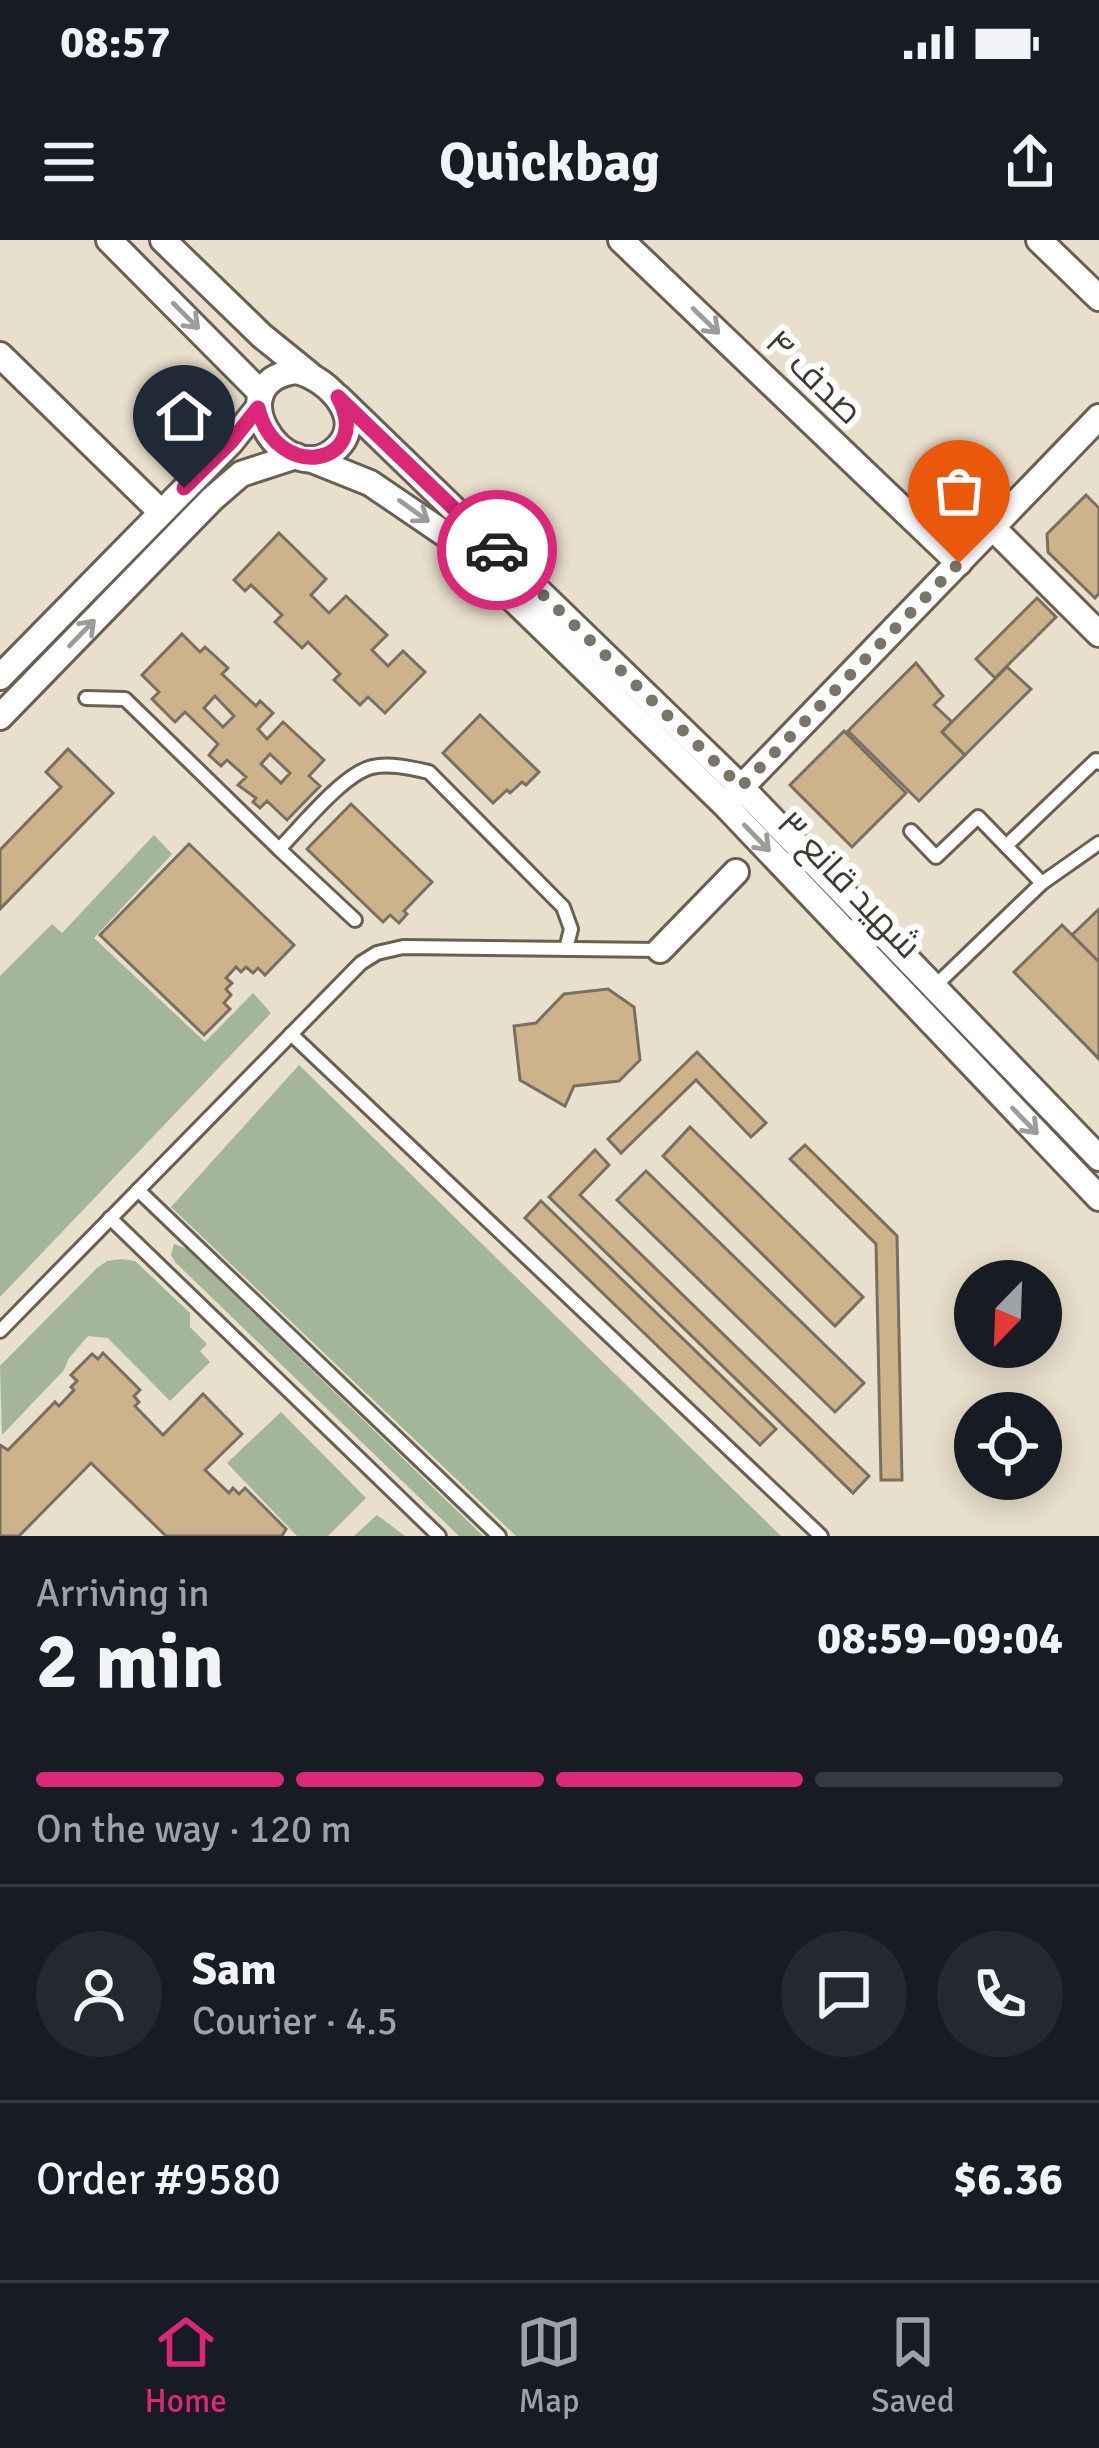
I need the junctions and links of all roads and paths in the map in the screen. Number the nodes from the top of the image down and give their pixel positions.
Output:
1 (109, 240) edge
2 (163, 240) edge
3 (621, 240) edge
4 (1039, 240) edge
5 (1099, 298) edge
6 (0, 356) edge
7 (309, 374) junction
8 (338, 397) junction
9 (259, 400) junction
10 (1099, 417) edge
11 (303, 458) junction
12 (161, 512) junction
13 (993, 528) junction
14 (959, 563) junction
15 (1099, 634) edge
16 (0, 677) edge
17 (86, 698) dead end
18 (0, 717) edge
19 (1099, 763) edge
20 (733, 796) junction
21 (911, 831) dead end
22 (1099, 843) edge
23 (1006, 846) junction
24 (279, 849) junction
25 (736, 872) dead end
26 (1042, 883) junction
27 (355, 920) dead end
28 (566, 949) junction
29 (659, 950) joint
30 (934, 987) junction
31 (291, 1034) junction
32 (1099, 1158) edge
33 (138, 1190) junction
34 (1099, 1198) edge
35 (110, 1218) junction
36 (0, 1331) edge
37 (439, 1536) edge
38 (499, 1536) edge
39 (820, 1536) edge

1 -> 9 street
2 - 7 street
3 -> 14 street, صدف ۴
4 - 5 street
6 - 12 street
7 - 8 street
7 - 9 street
8 - 11 street
8 - 20 street, شهید قانع ۳
9 - 11 street
9 - 12 street
10 - 13 street
18 -> 11 street
11 -> 20 street, شهید قانع ۳
12 - 16 street
13 - 14 street
13 - 15 street
14 - 20 street
17 - 24 lane
19 - 23 lane
20 - 30 street, شهید قانع ۳
20 -> 34 street, شهید قانع ۳
21 - 23 lane
22 - 26 lane
23 - 26 lane
24 - 27 lane
24 - 28 lane
25 - 29 street
26 - 30 lane
28 - 29 lane
28 - 31 lane
30 - 32 street, شهید قانع ۳
31 - 33 lane
31 - 39 lane
33 - 35 lane
33 - 38 lane
35 - 36 lane
35 - 37 lane

